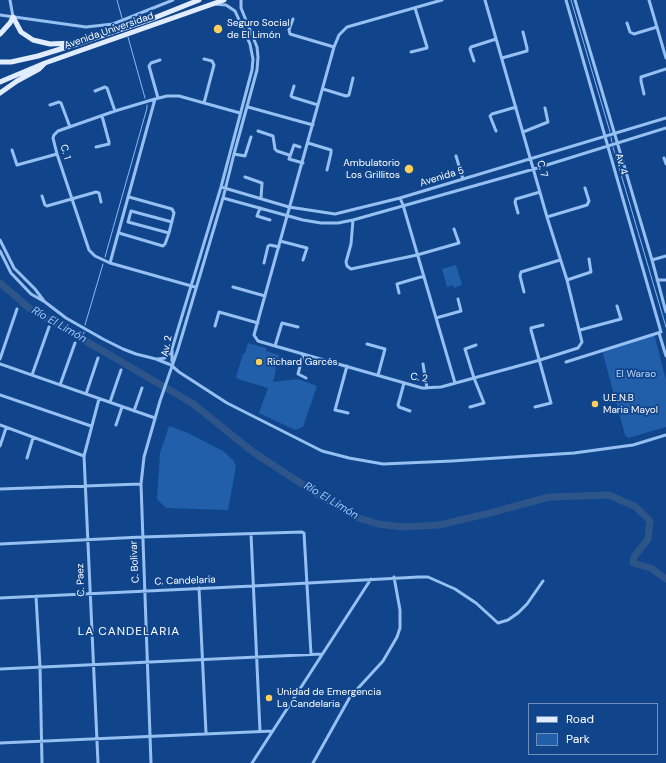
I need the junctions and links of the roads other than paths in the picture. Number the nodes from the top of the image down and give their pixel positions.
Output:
1 (10, 0) edge
2 (173, 0) edge
3 (198, 0) edge
4 (224, 0) edge
5 (241, 0) edge
6 (442, 0) edge
7 (486, 0) edge
8 (566, 0) edge
9 (575, 0) edge
10 (649, 0) edge
11 (437, 1) edge
12 (213, 4) junction
13 (416, 8) junction
14 (0, 16) edge
15 (13, 17) junction
16 (293, 18) dead end
17 (626, 23) dead end
18 (657, 27) junction
19 (523, 32) dead end
20 (0, 34) edge
21 (496, 39) junction
22 (80, 43) junction
23 (334, 47) junction
24 (410, 52) dead end
25 (502, 58) junction
26 (666, 58) edge
27 (204, 59) dead end
28 (160, 60) dead end
29 (474, 61) dead end
30 (0, 62) edge
31 (45, 63) junction
32 (666, 69) edge
33 (353, 78) dead end
34 (0, 82) edge
35 (294, 86) dead end
36 (323, 89) junction
37 (95, 90) dead end
38 (0, 93) edge
39 (644, 94) dead end
40 (156, 98) junction
41 (204, 103) junction
42 (50, 105) dead end
43 (318, 105) junction
44 (248, 107) junction
45 (516, 107) junction
46 (545, 108) dead end
47 (115, 111) junction
48 (240, 113) junction
49 (102, 116) junction
50 (666, 118) edge
51 (313, 125) junction
52 (70, 127) junction
53 (666, 128) edge
54 (258, 131) dead end
55 (496, 131) dead end
56 (523, 132) junction
57 (614, 133) junction
58 (604, 136) junction
59 (252, 137) dead end
60 (308, 143) junction
61 (617, 143) junction
62 (300, 146) dead end
63 (607, 146) junction
64 (96, 148) dead end
65 (12, 150) dead end
66 (57, 154) junction
67 (234, 154) junction
68 (289, 155) junction
69 (456, 156) dead end
70 (664, 158) dead end
71 (531, 159) junction
72 (302, 163) junction
73 (666, 164) edge
74 (534, 168) junction
75 (326, 170) dead end
76 (245, 177) dead end
77 (463, 179) junction
78 (221, 187) junction
79 (226, 188) junction
80 (585, 188) dead end
81 (540, 192) junction
82 (42, 196) dead end
83 (129, 197) junction
84 (223, 198) junction
85 (261, 198) junction
86 (400, 198) junction
87 (72, 199) junction
88 (101, 202) dead end
89 (403, 205) junction
90 (289, 207) junction
91 (260, 208) junction
92 (518, 213) dead end
93 (287, 216) junction
94 (547, 217) junction
95 (270, 220) dead end
96 (353, 220) junction
97 (172, 222) junction
98 (454, 229) dead end
99 (119, 233) junction
100 (169, 233) junction
101 (0, 240) edge
102 (280, 241) junction
103 (279, 247) junction
104 (0, 251) edge
105 (417, 255) junction
106 (666, 256) edge
107 (589, 259) dead end
108 (303, 260) dead end
109 (560, 260) junction
110 (652, 260) junction
111 (110, 263) junction
112 (264, 263) dead end
113 (424, 276) junction
114 (567, 280) junction
115 (658, 280) junction
116 (666, 280) edge
117 (191, 286) junction
118 (195, 287) junction
119 (233, 287) dead end
120 (524, 292) dead end
121 (399, 293) dead end
122 (265, 296) junction
123 (458, 299) dead end
124 (45, 302) junction
125 (617, 306) dead end
126 (17, 309) dead end
127 (666, 312) edge
128 (436, 318) junction
129 (258, 323) junction
130 (543, 325) dead end
131 (215, 326) dead end
132 (49, 327) dead end
133 (298, 327) dead end
134 (580, 330) junction
135 (660, 332) junction
136 (582, 342) joint
137 (75, 343) dead end
138 (367, 344) dead end
139 (476, 345) dead end
140 (275, 346) junction
141 (172, 349) junction
142 (303, 355) junction
143 (666, 356) edge
144 (98, 358) dead end
145 (0, 359) edge
146 (156, 359) junction
147 (540, 360) junction
148 (566, 362) dead end
149 (0, 364) edge
150 (423, 364) dead end
151 (171, 365) junction
152 (347, 366) junction
153 (121, 370) dead end
154 (32, 375) junction
155 (378, 375) junction
156 (306, 378) dead end
157 (474, 378) junction
158 (404, 383) junction
159 (455, 383) junction
160 (60, 385) junction
161 (142, 388) dead end
162 (428, 388) junction
163 (86, 394) junction
164 (0, 395) edge
165 (99, 399) junction
166 (110, 402) junction
167 (122, 407) junction
168 (470, 407) dead end
169 (535, 407) dead end
170 (134, 411) junction
171 (410, 411) dead end
172 (348, 413) dead end
173 (155, 418) junction
174 (116, 425) dead end
175 (0, 426) edge
176 (91, 426) junction
177 (6, 428) junction
178 (666, 434) edge
179 (33, 438) junction
180 (0, 446) edge
181 (84, 456) junction
182 (27, 458) dead end
183 (141, 484) junction
184 (86, 486) junction
185 (0, 489) edge
186 (251, 534) junction
187 (142, 537) junction
188 (88, 540) junction
189 (0, 544) edge
190 (394, 577) junction
191 (371, 579) junction
192 (543, 581) dead end
193 (306, 583) junction
194 (253, 586) junction
195 (199, 588) junction
196 (145, 590) junction
197 (90, 593) junction
198 (36, 596) junction
199 (0, 598) edge
200 (311, 654) junction
201 (322, 654) junction
202 (257, 658) junction
203 (202, 660) junction
204 (148, 662) junction
205 (93, 665) junction
206 (40, 667) junction
207 (0, 669) edge
208 (260, 730) junction
209 (273, 731) junction
210 (206, 733) junction
211 (151, 736) junction
212 (96, 738) junction
213 (42, 741) junction
214 (0, 743) edge
215 (42, 763) edge
216 (98, 763) edge
217 (151, 763) edge
218 (252, 763) edge
219 (313, 763) edge

1 - 15 street
2 - 15 street, Avenida Universidad
3 - 22 main road, Avenida Universidad
4 - 12 main road, Avenida Universidad
5 - 44 street, Av. 2
6 - 11 street
7 - 21 street, C. 7
8 - 58 street, Av. 4
9 - 57 street, Av. 4
10 - 18 street
11 - 13 street
12 - 31 main road, Avenida Universidad
12 - 48 street, Av. 2
13 - 23 street
13 - 24 street
14 - 15 street, Avenida Universidad
15 - 20 main road
15 - 22 main road
16 - 23 street
17 - 18 street
18 - 26 street
19 - 25 street
21 - 25 street, C. 7
21 - 29 street
22 - 30 main road, Avenida Universidad
23 - 36 street
25 - 45 street, C. 7
27 - 41 street
28 - 40 street
31 - 34 main road, Avenida Universidad
31 - 38 main road
32 - 39 street
33 - 36 street
35 - 43 street
36 - 43 street
37 - 47 street
40 - 41 street, C. 1
40 - 47 street, C. 1
40 - 83 street
41 - 48 street, C. 1
42 - 52 street
43 - 51 street
44 - 51 street
44 - 67 street, Av. 2
45 - 55 street
45 - 56 street, C. 7
46 - 56 street
47 - 49 street, C. 1
48 - 78 street, Av. 2
49 - 52 street, C. 1
49 - 64 street
50 - 57 street, Avenida 5
51 - 60 street
52 - 66 street, C. 1
53 - 61 street, Avenida 5
54 - 68 street
56 - 71 street, C. 7
57 - 58 street, Avenida 5
57 - 61 street, Av. 4
58 - 63 street, Av. 4
58 - 71 street, Avenida 5
59 - 67 street
60 - 72 street
60 - 75 street
61 - 63 street, Avenida 5
61 - 110 street, Av. 4
62 - 68 street
63 - 74 street, Avenida 5
63 - 135 street, Av. 4
65 - 66 street
66 - 87 street, C. 1
67 - 79 street, Av. 2
68 - 72 street
69 - 77 street
70 - 73 street
71 - 74 street, C. 7
71 - 77 street, Avenida 5
72 - 90 street
74 - 81 street, C. 7
74 - 89 street, Avenida 5
76 - 85 street
77 - 86 street, Avenida 5
78 - 79 street, Avenida 5
78 - 117 street, Av. 2
79 - 84 street, Av. 2
79 - 85 street, Avenida 5
80 - 94 street
81 - 92 street
81 - 94 street, C. 7
82 - 87 street
83 - 97 street
83 - 99 street
84 - 91 street, Avenida 5
84 - 118 street, Av. 2
85 - 90 street, Avenida 5
86 - 89 street
86 - 90 street, Avenida 5
87 - 88 street
87 - 111 street, C. 1
89 - 96 street, Avenida 5
89 - 105 street
90 - 93 street
91 - 93 street, Avenida 5
91 - 95 street
93 - 96 street, Avenida 5
93 - 102 street
94 - 109 street, C. 7
96 - 105 street
97 - 100 street
97 - 100 street
98 - 105 street
99 - 100 street
99 - 111 street
101 - 124 street
102 - 103 street
102 - 108 street
103 - 112 street
103 - 122 street
104 - 124 street
105 - 113 street
106 - 110 street
107 - 114 street
109 - 114 street, C. 7
109 - 120 street
110 - 115 street, Av. 4
111 - 117 street, C. 1
113 - 121 street
113 - 128 street
114 - 134 street, C. 7
115 - 116 street
115 - 127 street, Av. 4
117 - 118 street, C. 1
117 - 141 street, Av. 2
118 - 151 street, Av. 2
119 - 122 street
122 - 129 street
123 - 128 street
124 - 146 street
125 - 134 street
126 - 145 street
128 - 159 street
129 - 131 street
129 - 140 street, C. 2
130 - 147 street
132 - 154 street
133 - 140 street
134 - 136 street, C. 7
135 - 143 street, Av. 4
135 - 148 street
136 - 147 street, C. 2
137 - 160 street
138 - 155 street
139 - 157 street
140 - 142 street, C. 2
141 - 146 street
141 - 151 street, Av. 2
142 - 152 street, C. 2
142 - 156 street
144 - 163 street
146 - 151 street
147 - 157 street, C. 2
147 - 169 street
149 - 154 street
150 - 162 street
151 - 173 street, C. Bolivar
151 - 178 street
152 - 155 street, C. 2
152 - 172 street
153 - 166 street
154 - 160 street
155 - 158 street, C. 2
157 - 159 street, C. 2
157 - 168 street
158 - 162 street, C. 2
158 - 171 street
159 - 162 street, C. 2
160 - 163 street
161 - 170 street
163 - 165 street
164 - 176 street
165 - 166 street
165 - 176 street, C. Paez
166 - 167 street
167 - 170 street
167 - 174 street
170 - 173 street
173 - 183 street, C. Bolivar
175 - 177 street
176 - 181 street, C. Paez
177 - 179 street
177 - 180 street
179 - 181 street
179 - 182 street
181 - 184 street, C. Paez
183 - 184 street
183 - 187 street, C. Bolivar
184 - 185 street
184 - 188 street, C. Paez
186 - 187 street
186 - 193 street
186 - 194 street
187 - 188 street
187 - 196 street, C. Bolivar
188 - 189 street
188 - 197 street, C. Paez
190 - 191 street, C. Candelaria
190 - 192 street, C. Candelaria
190 - 219 street
191 - 193 street, C. Candelaria
191 - 201 street
193 - 194 street, C. Candelaria
193 - 200 street
194 - 195 street, C. Candelaria
194 - 202 street
195 - 196 street, C. Candelaria
195 - 203 street
196 - 197 street, C. Candelaria
196 - 204 street, C. Bolivar
197 - 198 street, C. Candelaria
197 - 205 street, C. Paez
198 - 199 street, C. Candelaria
198 - 206 street
200 - 201 street
200 - 202 street
201 - 209 street
202 - 203 street
202 - 208 street
203 - 204 street
203 - 210 street
204 - 205 street
204 - 211 street, C. Bolivar
205 - 206 street
205 - 212 street, C. Paez
206 - 207 street
206 - 213 street
208 - 209 street
208 - 210 street
209 - 218 street
210 - 211 street
211 - 212 street
211 - 217 street, C. Bolivar
212 - 213 street
212 - 216 street, C. Paez
213 - 214 street
213 - 215 street

